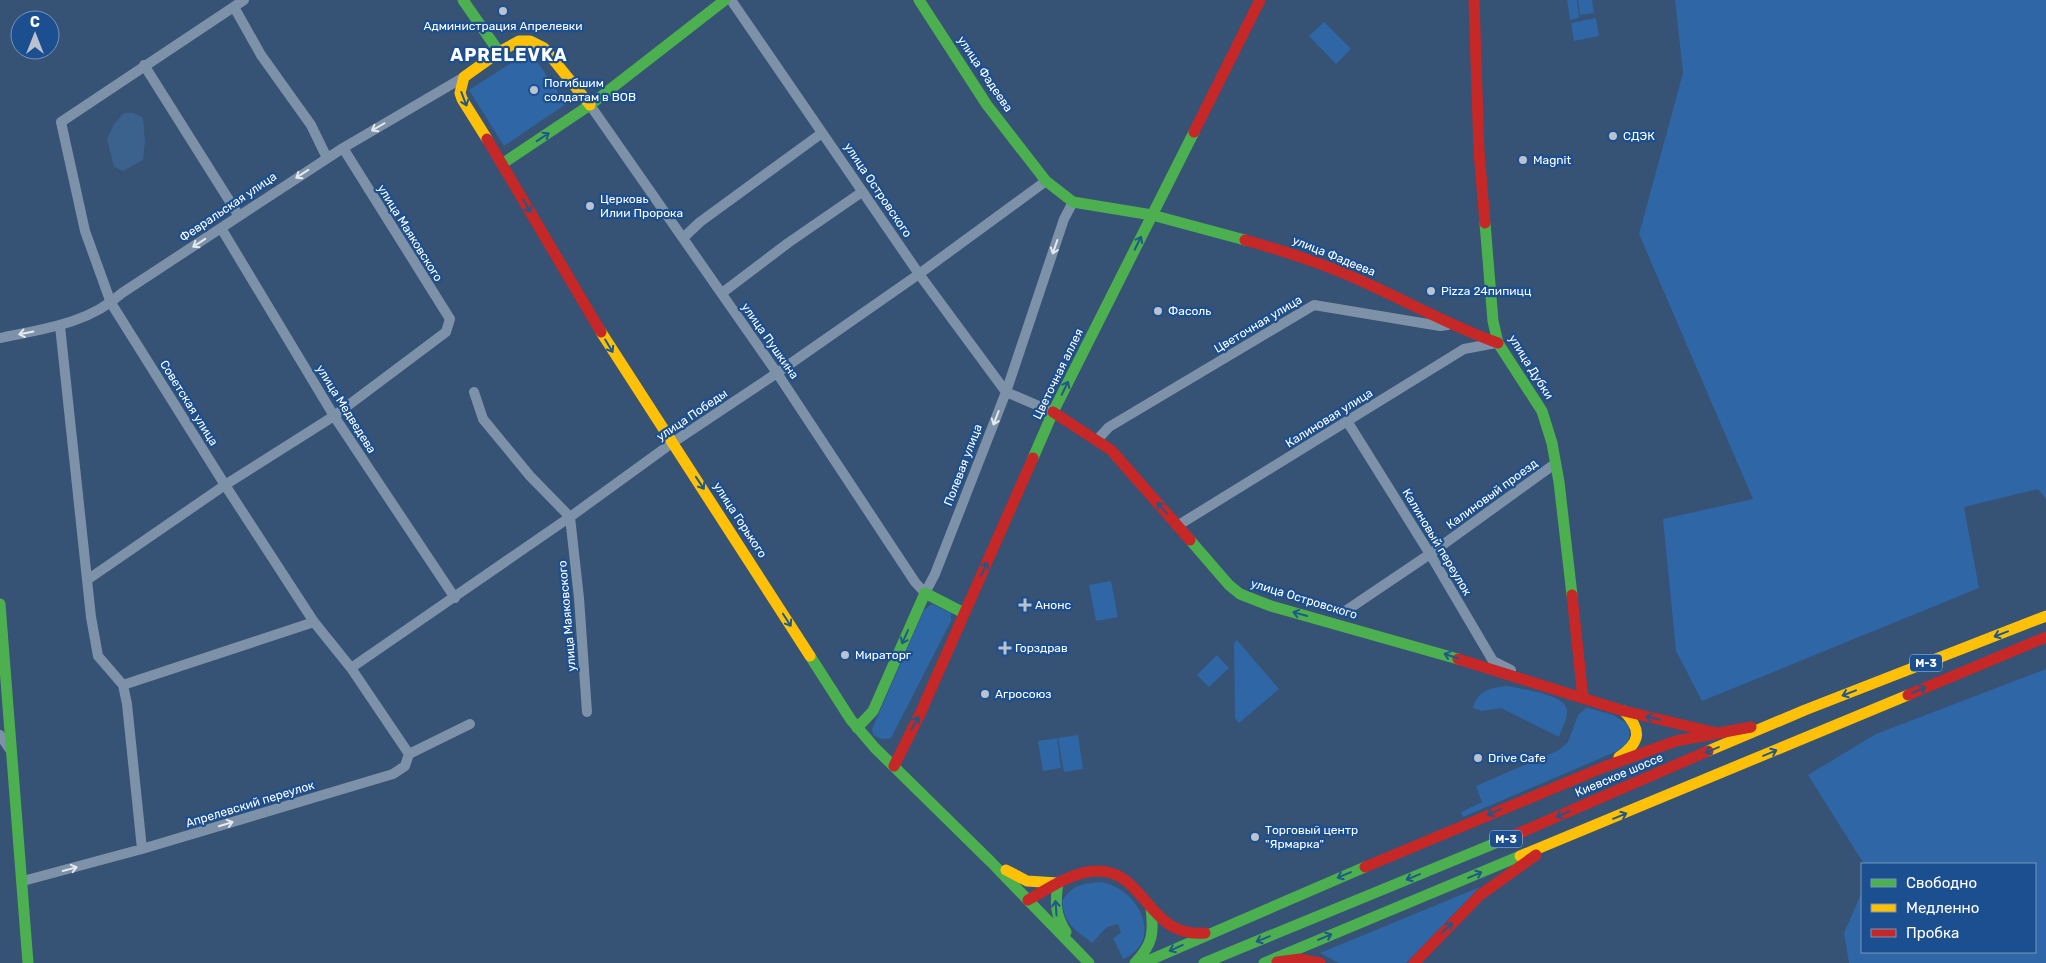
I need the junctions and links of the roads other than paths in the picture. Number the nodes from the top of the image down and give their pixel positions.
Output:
1 (244, 0) edge
2 (463, 0) edge
3 (725, 0) edge
4 (731, 0) edge
5 (920, 0) edge
6 (1260, 0) edge
7 (1474, 0) edge
8 (234, 7) junction
9 (499, 52) junction
10 (144, 65) junction
11 (464, 77) junction
12 (590, 105) junction
13 (822, 133) junction
14 (343, 148) junction
15 (327, 158) junction
16 (502, 164) junction
17 (1046, 181) junction
18 (862, 192) junction
19 (1073, 202) junction
20 (1152, 215) junction
21 (239, 216) junction
22 (221, 228) junction
23 (683, 238) junction
24 (919, 274) junction
25 (722, 293) junction
26 (111, 302) junction
27 (1454, 325) junction
28 (60, 326) junction
29 (0, 338) edge
30 (1498, 343) junction
31 (777, 373) junction
32 (474, 392) dead end
33 (1006, 392) junction
34 (1053, 412) junction
35 (334, 416) junction
36 (1347, 421) junction
37 (1097, 440) junction
38 (672, 443) junction
39 (1556, 463) junction
40 (225, 485) junction
41 (570, 517) junction
42 (1177, 526) junction
43 (1430, 554) junction
44 (87, 580) junction
45 (925, 593) junction
46 (455, 598) junction
47 (0, 604) edge
48 (1344, 612) dead end
49 (964, 613) junction
50 (2046, 616) edge
51 (314, 622) junction
52 (2046, 636) edge
53 (351, 668) junction
54 (1511, 670) dead end
55 (123, 685) junction
56 (1584, 698) junction
57 (1805, 710) junction
58 (1624, 711) junction
59 (587, 712) dead end
60 (470, 724) dead end
61 (857, 728) junction
62 (1717, 733) junction
63 (0, 735) edge
64 (12, 753) junction
65 (409, 754) junction
66 (894, 766) junction
67 (1604, 767) junction
68 (1558, 840) junction
69 (142, 849) junction
70 (992, 862) junction
71 (23, 881) junction
72 (1058, 883) junction
73 (1028, 900) junction
74 (1151, 908) junction
75 (1209, 933) junction
76 (1087, 961) edge
77 (28, 963) edge
78 (1135, 963) edge
79 (1143, 963) edge
80 (1204, 963) edge
81 (1264, 963) edge
82 (1273, 963) edge
83 (1320, 963) edge
84 (1414, 963) edge

1 - 8 street
2 - 9 main road
3 - 12 main road
4 - 13 street, улица Островского
5 - 17 main road, улица Фадеева
6 - 20 main road, Цветочная аллея
7 - 30 main road, улица Дубки
8 - 10 street
8 - 15 street
9 - 11 main road
9 - 12 main road
10 - 21 street
10 - 26 street, Советская улица
11 -> 14 street, Февральская улица
11 -> 16 main road, улица Горького
16 -> 12 main road
12 - 23 street, улица Пушкина
13 - 18 street, улица Островского
13 - 23 street
14 - 15 street, Февральская улица
14 - 35 street, улица Маяковского
15 -> 21 street, Февральская улица
16 -> 38 main road, улица Горького
17 - 19 main road, улица Фадеева
17 - 24 street, улица Победы
18 - 24 street, улица Островского
18 - 25 street
19 - 20 main road, улица Фадеева
19 -> 33 street, Полевая улица
20 - 27 main road, улица Фадеева
34 -> 20 main road, Цветочная аллея
21 - 22 street, Февральская улица
22 -> 26 street, Февральская улица
22 - 35 street, улица Медведева
23 - 25 street, улица Пушкина
24 - 31 street, улица Победы
24 - 33 street, улица Островского
25 - 31 street, улица Пушкина
26 - 28 street, Февральская улица
26 - 40 street, Советская улица
27 - 30 main road, улица Фадеева
27 - 37 street, Цветочная улица
28 -> 29 street, Февральская улица
28 - 44 street
30 - 36 street, Калиновая улица
30 - 39 main road, улица Дубки
31 - 38 street, улица Победы
31 - 45 street, улица Пушкина
32 - 41 street
33 - 34 street
33 -> 45 street, Полевая улица
34 - 37 main road, улица Островского
49 -> 34 main road, Цветочная аллея
35 - 40 street
35 - 46 street, улица Медведева
36 - 42 street, Калиновая улица
36 - 43 street, Калиновый переулок
42 -> 37 main road, улица Островского
38 - 41 street, улица Победы
38 -> 61 main road, улица Горького
39 - 43 street, Калиновый проезд
39 - 56 main road, улица Дубки
40 - 44 street
40 - 51 street, Советская улица
41 - 46 street, улица Победы
41 - 59 street, улица Маяковского
56 -> 42 main road, улица Островского
43 - 48 street, Калиновый проезд
43 - 54 street, Калиновый переулок
44 - 55 street
45 - 49 main road
45 -> 61 main road, Полевая улица
46 - 53 street, улица Победы
47 - 64 main road
66 -> 49 main road, Цветочная аллея
50 -> 57 main road, Киевское шоссе / М-3
51 - 53 street, Советская улица
51 - 55 street
68 -> 52 main road, М-3
53 - 65 street, Советская улица
55 - 69 street
56 - 58 main road
57 - 62 main road
57 -> 80 main road, Киевское шоссе / М-3
62 -> 58 main road
58 - 67 main road
60 - 65 street, Апрелевский переулок
61 - 66 main road, улица Горького
62 - 67 main road
63 - 64 street
64 - 71 main road
69 -> 65 street, Апрелевский переулок
66 - 70 main road, улица Горького
67 -> 75 main road
81 -> 68 main road, М-3
84 -> 68 main road
71 -> 69 street, Апрелевский переулок
70 - 72 main road
70 - 73 main road
71 - 77 main road
72 - 73 main road
72 - 74 main road
76 -> 72 main road
73 - 76 main road
74 - 75 main road
74 - 78 main road
75 -> 79 main road
82 - 83 main road

